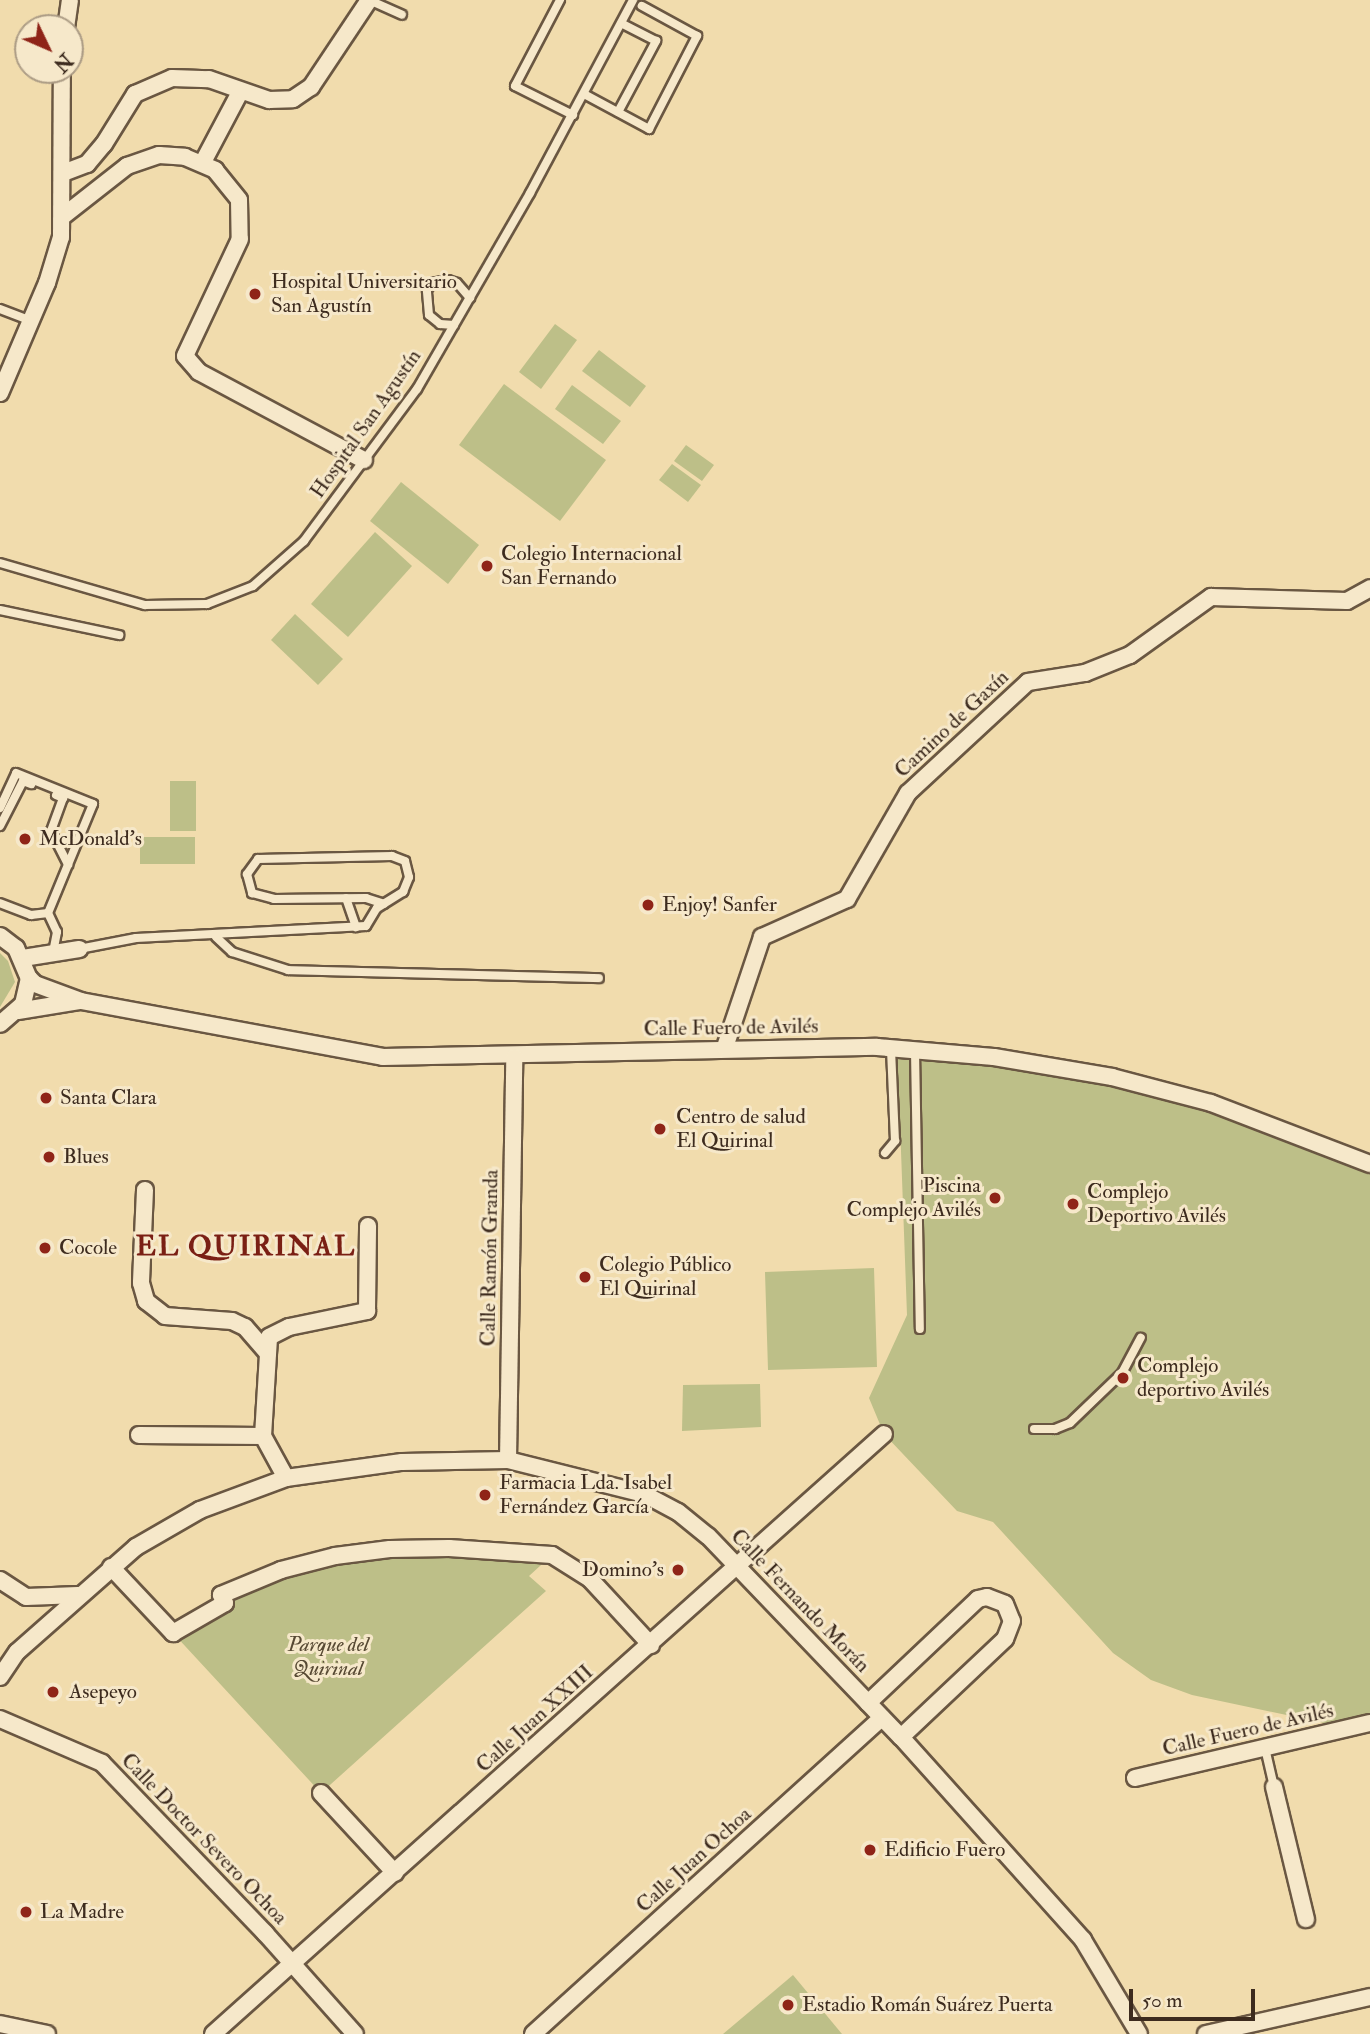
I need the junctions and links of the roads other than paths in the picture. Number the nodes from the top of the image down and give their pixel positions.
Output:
1 (369, 0) edge
2 (560, 0) edge
3 (633, 0) edge
4 (642, 6) dead end
5 (401, 15) dead end
6 (621, 23) junction
7 (62, 84) edge
8 (240, 92) junction
9 (584, 94) junction
10 (618, 112) junction
11 (573, 115) junction
12 (203, 163) junction
13 (64, 173) junction
14 (62, 217) junction
15 (470, 298) junction
16 (0, 309) edge
17 (31, 321) junction
18 (454, 325) junction
19 (0, 393) edge
20 (364, 460) junction
21 (0, 563) edge
22 (1370, 588) edge
23 (0, 610) edge
24 (119, 635) dead end
25 (0, 808) edge
26 (0, 826) edge
27 (68, 865) junction
28 (346, 898) junction
29 (0, 904) edge
30 (384, 904) junction
31 (48, 913) junction
32 (356, 927) junction
33 (0, 936) edge
34 (216, 937) junction
35 (79, 949) joint
36 (53, 954) junction
37 (23, 958) junction
38 (29, 978) junction
39 (599, 978) dead end
40 (81, 1001) junction
41 (6, 1023) edge
42 (724, 1047) junction
43 (891, 1048) junction
44 (915, 1051) junction
45 (514, 1057) junction
46 (885, 1153) dead end
47 (1370, 1164) edge
48 (145, 1190) dead end
49 (368, 1226) dead end
50 (920, 1329) dead end
51 (1141, 1338) dead end
52 (268, 1353) junction
53 (1034, 1429) dead end
54 (884, 1434) dead end
55 (139, 1435) dead end
56 (263, 1436) junction
57 (508, 1460) junction
58 (286, 1478) junction
59 (739, 1566) junction
60 (111, 1567) junction
61 (0, 1580) edge
62 (79, 1595) junction
63 (651, 1645) junction
64 (0, 1677) edge
65 (868, 1703) junction
66 (882, 1718) junction
67 (0, 1719) edge
68 (1370, 1723) edge
69 (901, 1737) junction
70 (1265, 1748) junction
71 (1135, 1778) dead end
72 (1274, 1787) joint
73 (321, 1793) dead end
74 (394, 1872) junction
75 (1306, 1919) dead end
76 (293, 1964) junction
77 (1370, 1997) edge
78 (0, 2024) edge
79 (47, 2034) edge
80 (213, 2034) edge
81 (355, 2034) edge
82 (533, 2034) edge
83 (1139, 2034) edge
84 (1206, 2034) edge

1 - 5 lane
1 - 8 street
2 - 11 lane
3 - 6 lane, Hospital San Agustín
4 - 10 lane
6 - 9 lane, Hospital San Agustín
6 - 10 lane
7 - 13 street
8 - 12 street
8 - 13 street
9 - 10 lane
9 - 11 lane, Hospital San Agustín
11 - 15 lane, Hospital San Agustín
12 - 14 street
12 - 20 street
13 - 14 street
14 - 17 street
15 - 18 lane, Hospital San Agustín
15 - 18 lane
16 - 17 lane
17 - 19 street
18 - 20 lane, Hospital San Agustín
20 - 21 lane, Hospital San Agustín
22 - 42 street, Camino de Gaxín
23 - 24 lane
25 - 27 lane
26 - 27 lane
27 - 31 lane
28 - 30 lane
28 - 30 lane
28 - 32 lane
29 - 31 lane
30 - 32 lane
31 - 36 lane
32 - 34 lane
33 - 37 street
34 - 35 lane
34 - 39 lane
35 - 36 street
36 - 37 street
37 - 38 street
38 - 40 street, Calle Fuero de Avilés
38 - 41 street
40 - 41 street, Calle Fuero de Avilés
40 - 45 street, Calle Fuero de Avilés
42 - 43 street, Calle Fuero de Avilés
42 - 45 street, Calle Fuero de Avilés
43 - 44 street, Calle Fuero de Avilés
43 - 46 lane
44 - 47 street, Calle Fuero de Avilés
44 - 50 lane
45 - 57 street, Calle Ramón Granda
48 - 52 street
49 - 52 street
51 - 53 lane
52 - 56 street
54 - 59 street, Calle Juan XXIII
55 - 56 street
56 - 58 street
57 - 58 street, Calle Fernando Morán
57 - 59 street, Calle Fernando Morán
58 - 60 street, Calle Fernando Morán
59 - 63 street, Calle Juan XXIII
59 - 65 street, Calle Fernando Morán
60 - 62 street, Calle Fernando Morán
60 - 63 street
61 - 62 street
62 - 64 street, Calle Fernando Morán
63 - 74 street, Calle Juan XXIII
65 - 66 street, Calle Fernando Morán
65 - 69 street
66 - 69 street, Calle Fernando Morán
66 - 82 street, Calle Juan Ochoa
67 - 76 street, Calle Doctor Severo Ochoa
68 - 70 street, Calle Fuero de Avilés
69 - 83 street, Calle Fernando Morán
70 - 71 street, Calle Fuero de Avilés
70 - 72 lane
72 - 75 street
73 - 74 street
74 - 76 street, Calle Juan XXIII
76 - 80 street, Calle Juan XXIII
76 - 81 street
77 - 84 street
78 - 79 street

